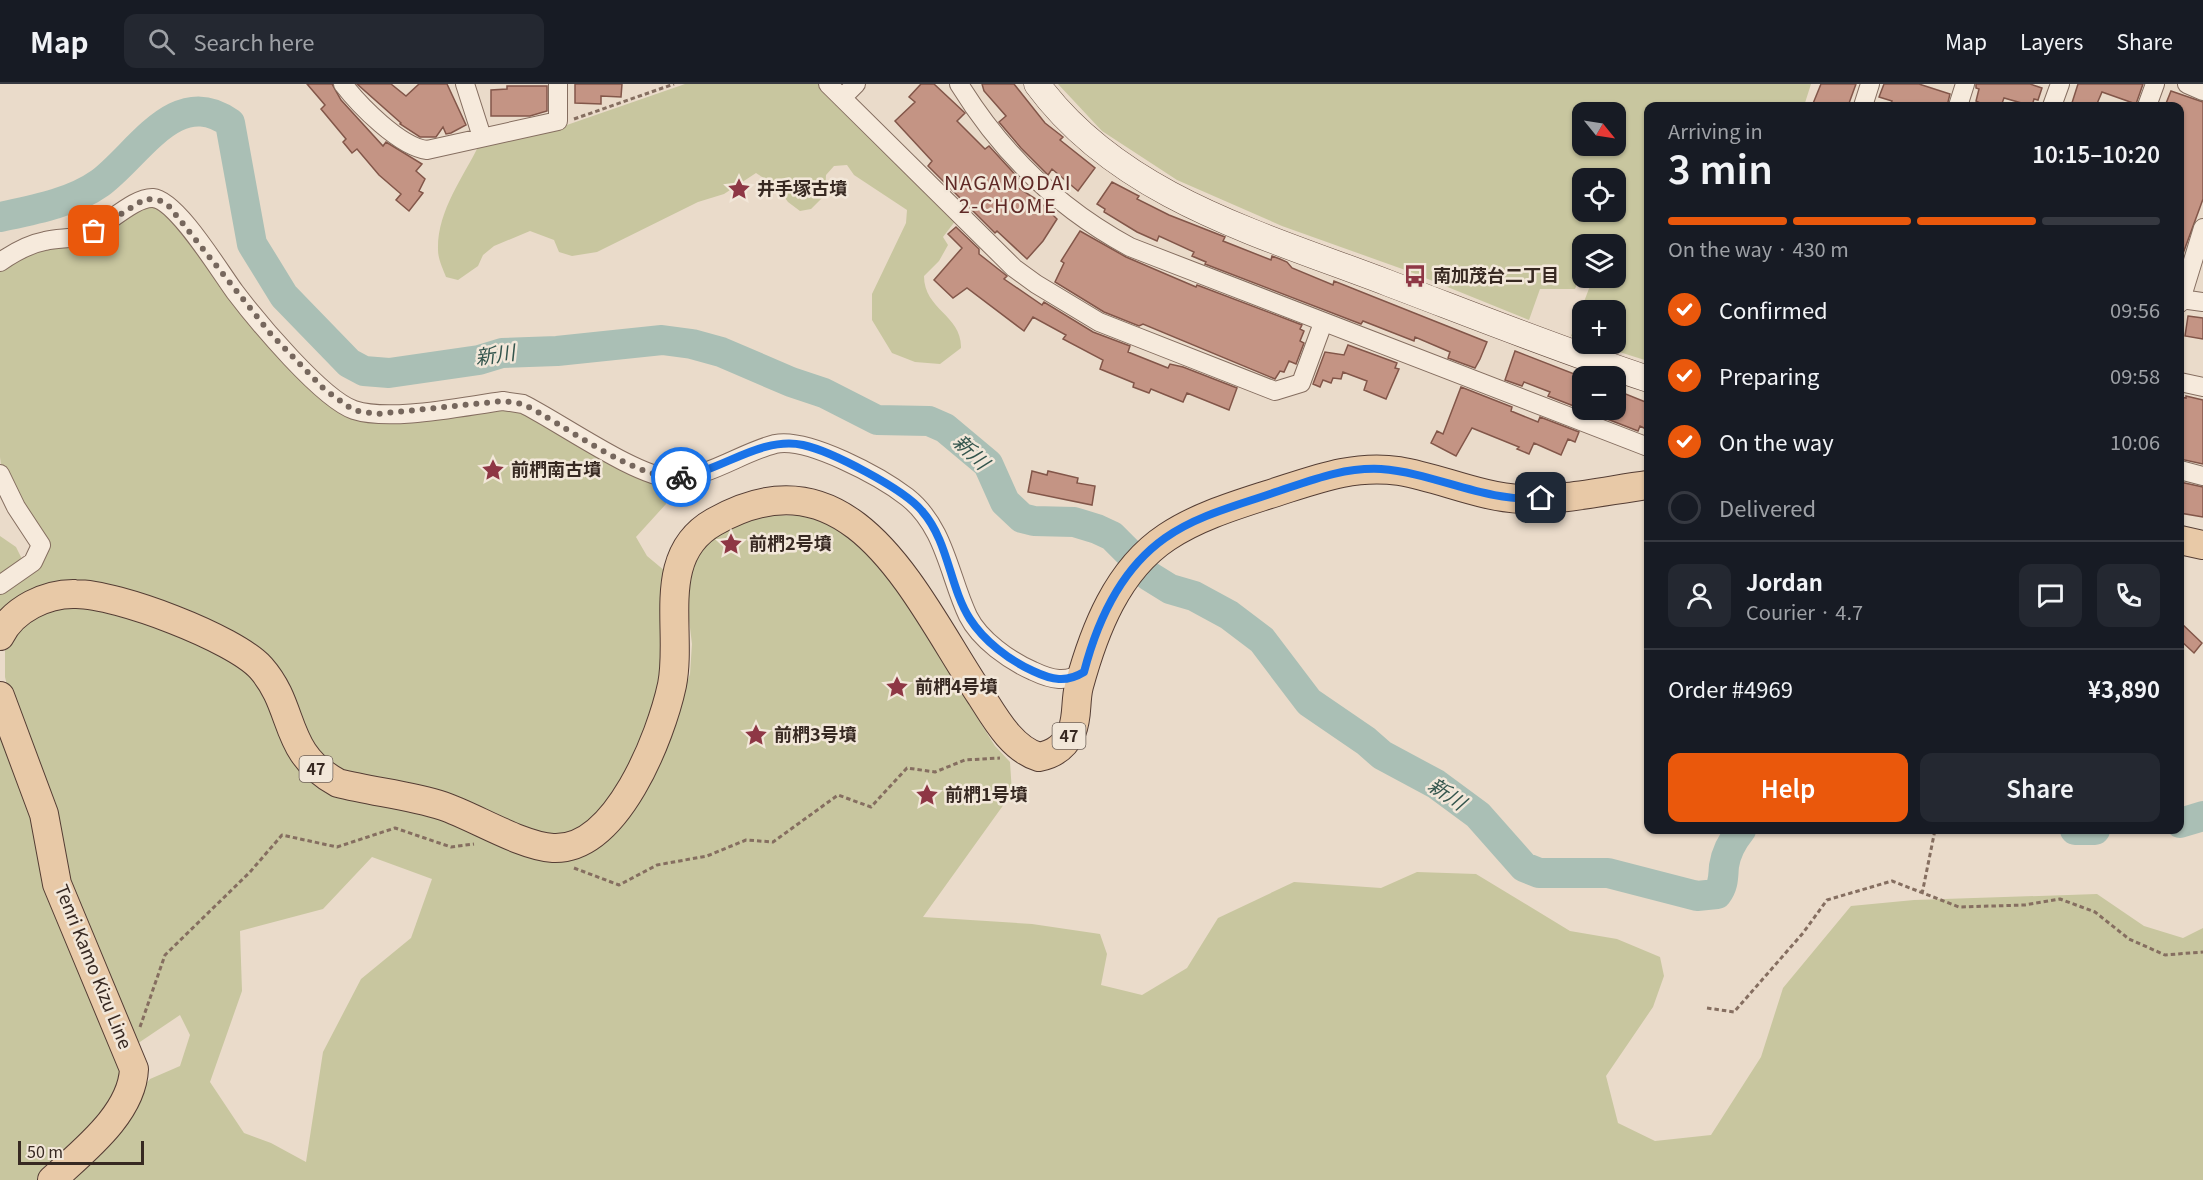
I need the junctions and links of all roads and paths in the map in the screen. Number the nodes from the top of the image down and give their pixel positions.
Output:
1 (343, 84) edge
2 (465, 84) edge
3 (558, 84) edge
4 (674, 84) edge
5 (828, 84) edge
6 (856, 84) edge
7 (959, 84) edge
8 (1037, 84) edge
9 (1870, 84) edge
10 (1965, 84) edge
11 (2060, 84) edge
12 (2155, 84) edge
13 (2187, 84) edge
14 (2203, 91) edge
15 (842, 98) junction
16 (1864, 102) edge
17 (1959, 102) edge
18 (2053, 102) edge
19 (2148, 102) edge
20 (558, 121) junction
21 (482, 137) junction
22 (2203, 228) edge
23 (0, 262) edge
24 (2184, 288) edge
25 (2184, 301) edge
26 (2203, 302) edge
27 (1323, 323) junction
28 (1644, 378) edge
29 (2184, 383) edge
30 (2203, 387) edge
31 (1644, 445) edge
32 (2184, 471) edge
33 (0, 474) edge
34 (2203, 476) edge
35 (1644, 485) edge
36 (2184, 541) edge
37 (2203, 545) edge
38 (0, 585) edge
39 (0, 636) edge
40 (1084, 672) junction
41 (0, 696) edge
42 (1934, 834) edge
43 (1922, 894) junction
44 (2203, 952) edge
45 (1707, 1008) dead end
46 (52, 1180) edge

1 - 21 street
2 - 21 street
3 - 20 street
4 - 20 path
5 - 15 street
6 - 15 street
7 - 27 street
8 - 28 street
9 - 16 street
10 - 17 street
11 - 18 street
12 - 19 street
13 - 14 street
15 - 27 street
20 - 21 street
22 - 24 street
23 - 40 street
25 - 26 street
27 - 31 street
29 - 30 street
32 - 34 street
33 - 38 street
35 - 40 main road, 47
36 - 37 main road
39 - 40 main road, 47
41 - 46 main road, Tenri Kamo Kizu Line
42 - 43 path
43 - 44 path
43 - 45 path

